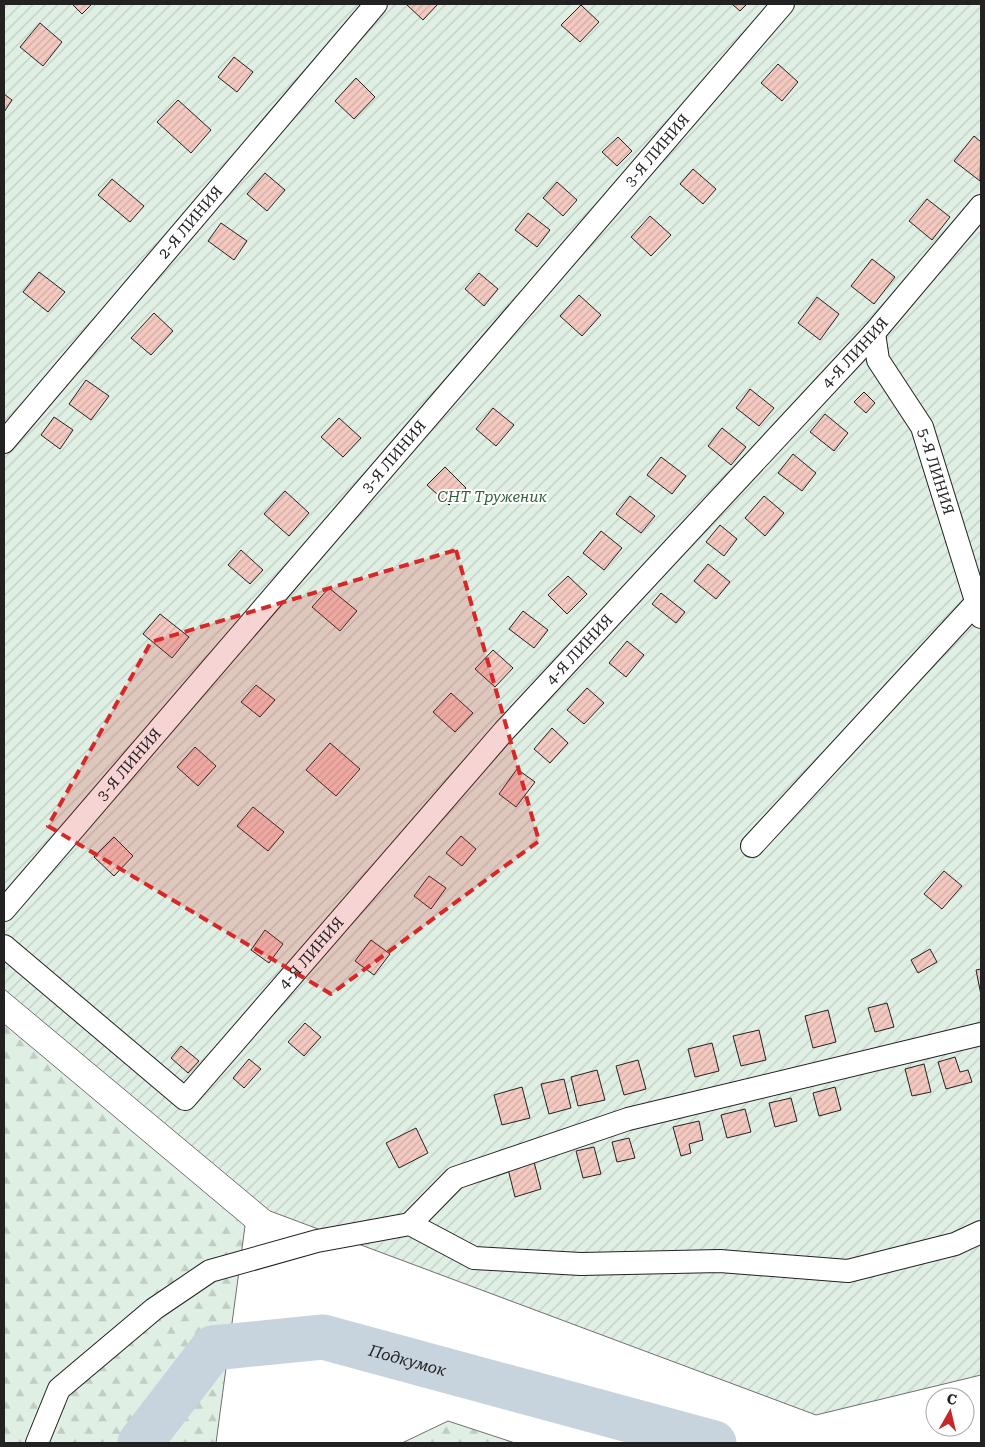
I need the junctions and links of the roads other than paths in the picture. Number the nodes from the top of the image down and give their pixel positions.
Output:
1 (376, 4) edge
2 (783, 4) edge
3 (981, 206) edge
4 (874, 333) junction
5 (4, 442) edge
6 (978, 611) edge
7 (752, 846) dead end
8 (4, 910) edge
9 (4, 946) edge
10 (981, 1034) edge
11 (410, 1224) junction
12 (981, 1232) edge
13 (37, 1443) edge

1 - 5 street, 2-Я ЛИНИЯ
2 - 8 street, 3-Я ЛИНИЯ
3 - 4 street, 4-Я ЛИНИЯ
4 - 6 street, 5-Я ЛИНИЯ
4 - 9 street, 4-Я ЛИНИЯ
6 - 7 street
10 - 11 street
11 - 12 street
11 - 13 street

